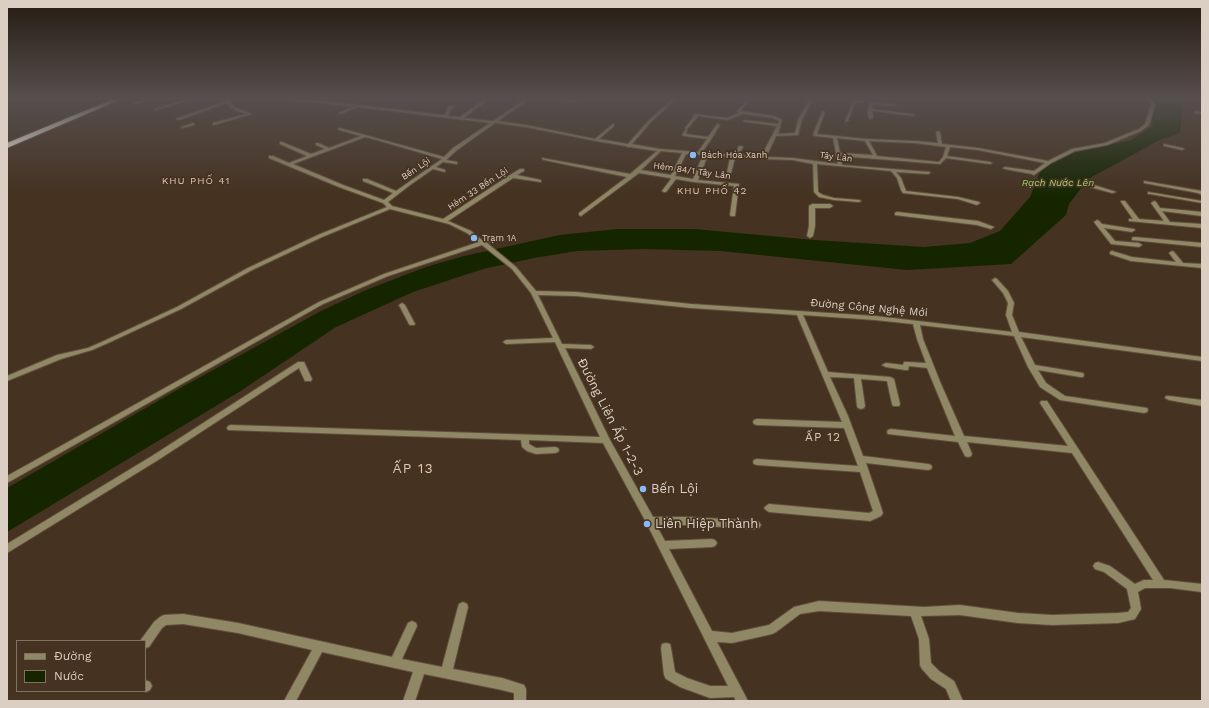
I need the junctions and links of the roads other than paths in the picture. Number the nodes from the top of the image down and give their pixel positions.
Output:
1 (28, 131) edge
2 (32, 131) edge
3 (37, 131) edge
4 (41, 131) edge
5 (347, 131) edge
6 (482, 131) edge
7 (551, 131) edge
8 (606, 131) edge
9 (641, 131) edge
10 (686, 131) edge
11 (715, 131) edge
12 (777, 131) edge
13 (798, 131) edge
14 (816, 131) edge
15 (1137, 131) edge
16 (938, 132) dead end
17 (775, 135) junction
18 (364, 136) junction
19 (710, 138) junction
20 (835, 138) junction
21 (7, 140) edge
22 (596, 140) junction
23 (866, 140) junction
24 (281, 143) dead end
25 (318, 144) dead end
26 (7, 145) edge
27 (940, 145) junction
28 (1166, 145) dead end
29 (628, 146) junction
30 (948, 146) junction
31 (742, 147) dead end
32 (1180, 148) dead end
33 (329, 149) junction
34 (660, 150) junction
35 (685, 152) junction
36 (699, 154) junction
37 (706, 154) junction
38 (838, 154) junction
39 (271, 156) dead end
40 (311, 156) junction
41 (734, 156) junction
42 (876, 157) junction
43 (945, 157) junction
44 (763, 158) junction
45 (544, 159) dead end
46 (444, 160) junction
47 (815, 162) junction
48 (1049, 162) junction
49 (455, 163) dead end
50 (990, 163) dead end
51 (290, 164) junction
52 (840, 165) junction
53 (432, 168) junction
54 (1005, 168) dead end
55 (443, 170) dead end
56 (522, 170) dead end
57 (892, 170) junction
58 (638, 171) junction
59 (729, 173) dead end
60 (928, 173) dead end
61 (512, 176) junction
62 (631, 176) junction
63 (673, 178) junction
64 (365, 180) dead end
65 (539, 181) dead end
66 (695, 181) junction
67 (1146, 182) dead end
68 (1092, 186) dead end
69 (664, 191) dead end
70 (396, 192) junction
71 (1114, 192) dead end
72 (1150, 193) dead end
73 (1202, 194) edge
74 (936, 196) junction
75 (859, 201) dead end
76 (385, 202) junction
77 (938, 202) dead end
78 (1123, 202) dead end
79 (1202, 202) edge
80 (977, 203) dead end
81 (1154, 203) dead end
82 (830, 206) dead end
83 (390, 207) junction
84 (1158, 209) junction
85 (581, 214) dead end
86 (897, 214) dead end
87 (1202, 214) edge
88 (734, 215) dead end
89 (444, 221) junction
90 (1168, 223) junction
91 (1202, 226) edge
92 (991, 227) dead end
93 (810, 236) dead end
94 (1134, 239) junction
95 (491, 240) dead end
96 (481, 243) junction
97 (1202, 245) edge
98 (1112, 253) dead end
99 (1172, 254) dead end
100 (1181, 264) junction
101 (1202, 266) edge
102 (995, 280) dead end
103 (534, 293) junction
104 (402, 305) dead end
105 (799, 313) junction
106 (916, 322) junction
107 (412, 324) dead end
108 (1017, 334) junction
109 (506, 342) dead end
110 (558, 343) junction
111 (591, 347) dead end
112 (1202, 359) edge
113 (886, 365) dead end
114 (930, 366) junction
115 (1032, 367) junction
116 (825, 374) junction
117 (1080, 375) dead end
118 (857, 376) junction
119 (7, 379) edge
120 (308, 379) dead end
121 (1169, 398) dead end
122 (1044, 403) dead end
123 (1202, 403) edge
124 (896, 404) dead end
125 (861, 406) dead end
126 (1144, 410) dead end
127 (757, 422) dead end
128 (847, 425) junction
129 (231, 428) dead end
130 (891, 432) dead end
131 (525, 437) junction
132 (961, 439) junction
133 (606, 440) junction
134 (555, 450) dead end
135 (1074, 450) junction
136 (968, 454) dead end
137 (860, 459) junction
138 (757, 462) dead end
139 (928, 467) dead end
140 (864, 469) junction
141 (7, 480) edge
142 (769, 508) dead end
143 (650, 520) junction
144 (756, 525) dead end
145 (712, 543) dead end
146 (662, 545) junction
147 (7, 549) edge
148 (1098, 566) dead end
149 (1161, 584) junction
150 (1202, 588) edge
151 (1135, 589) junction
152 (463, 607) dead end
153 (914, 611) junction
154 (412, 626) dead end
155 (709, 636) junction
156 (146, 642) edge
157 (319, 647) junction
158 (666, 648) dead end
159 (395, 663) junction
160 (420, 668) junction
161 (446, 673) junction
162 (736, 690) junction
163 (290, 701) edge
164 (409, 701) edge
165 (520, 701) edge
166 (742, 701) edge
167 (957, 701) edge

1 - 21 highway
2 - 21 highway
3 - 26 highway
4 - 26 highway
5 - 18 street
6 - 46 street, Bến Lội
7 - 22 street, Tây Lân
8 - 22 street
9 - 29 street
10 - 19 street
11 - 19 street
12 - 17 street
13 - 17 street
14 - 20 street
15 - 48 street
16 - 27 street
17 - 44 street
18 - 33 street
18 - 46 street
19 - 36 street
20 - 23 street
20 - 38 street
22 - 29 street, Tây Lân
23 - 27 street
23 - 42 street
24 - 40 street
25 - 33 street
27 - 30 street
28 - 32 street
29 - 34 street, Tây Lân
30 - 43 street
30 - 48 street
31 - 41 street
33 - 40 street
34 - 35 street, Tây Lân
34 - 58 street
35 - 36 street, Tây Lân
35 - 63 street
36 - 37 street, Tây Lân
37 - 41 street, Tây Lân
37 - 66 street
38 - 42 street
38 - 52 street
39 - 51 street
40 - 51 street
41 - 44 street, Tây Lân
41 - 59 street
42 - 43 street
43 - 50 street
44 - 47 street, Tây Lân
45 - 62 street
46 - 49 street
46 - 53 street, Bến Lội
47 - 52 street, Tây Lân
47 - 75 street
48 - 54 street
51 - 76 street
52 - 57 street, Tây Lân
53 - 55 street
53 - 70 street, Bến Lội
56 - 61 street, Hẻm 33 Bến Lội
57 - 60 street, Tây Lân
57 - 74 street
58 - 62 street
58 - 63 street, Hẻm 84/1 Tây Lân
61 - 65 street
61 - 89 street, Hẻm 33 Bến Lội
62 - 85 street
63 - 66 street, Hẻm 84/1 Tây Lân
63 - 69 street
64 - 70 street
66 - 88 street, Hẻm 84/1 Tây Lân
67 - 73 street
68 - 71 street
70 - 76 street, Bến Lội
72 - 79 street
74 - 77 street
74 - 80 street
76 - 83 street
78 - 90 street
81 - 84 street
82 - 93 street
83 - 89 street, Đường Liên Ấp 1-2-3
83 - 119 street
84 - 87 street
84 - 90 street
86 - 92 street
89 - 96 street, Đường Liên Ấp 1-2-3
90 - 91 street
94 - 94 street
94 - 97 street
95 - 96 street
96 - 103 street, Đường Liên Ấp 1-2-3
96 - 141 street
98 - 100 street
99 - 100 street
100 - 101 street
102 - 108 street
103 - 105 street, Đường Công Nghệ Mới
103 - 110 street, Đường Liên Ấp 1-2-3
104 - 107 street
105 - 106 street, Đường Công Nghệ Mới
105 - 116 street
106 - 108 street, Đường Công Nghệ Mới
106 - 114 street
108 - 112 street, Đường Công Nghệ Mới
108 - 115 street
109 - 110 street
110 - 111 street
110 - 133 street, Đường Liên Ấp 1-2-3
113 - 114 street
114 - 132 street
115 - 117 street
115 - 126 street
116 - 118 street
116 - 128 street
118 - 124 street
118 - 125 street
120 - 147 street
121 - 123 street
122 - 135 street
127 - 128 street
128 - 137 street
129 - 131 street
130 - 132 street
131 - 133 street
131 - 134 street
132 - 135 street
132 - 136 street
133 - 143 street, Đường Liên Ấp 1-2-3
135 - 149 street
137 - 139 street
137 - 140 street
138 - 140 street
140 - 142 street
143 - 144 street
143 - 146 street, Đường Liên Ấp 1-2-3
145 - 146 street
146 - 155 street, Đường Liên Ấp 1-2-3
148 - 151 street
149 - 150 street
149 - 151 street
151 - 153 street
152 - 161 street
153 - 155 street
153 - 167 street
154 - 159 street
155 - 162 street, Đường Liên Ấp 1-2-3
156 - 157 street
157 - 159 street
157 - 163 street
158 - 162 street
159 - 160 street
160 - 161 street
160 - 164 street
161 - 165 street
162 - 166 street, Đường Liên Ấp 1-2-3

